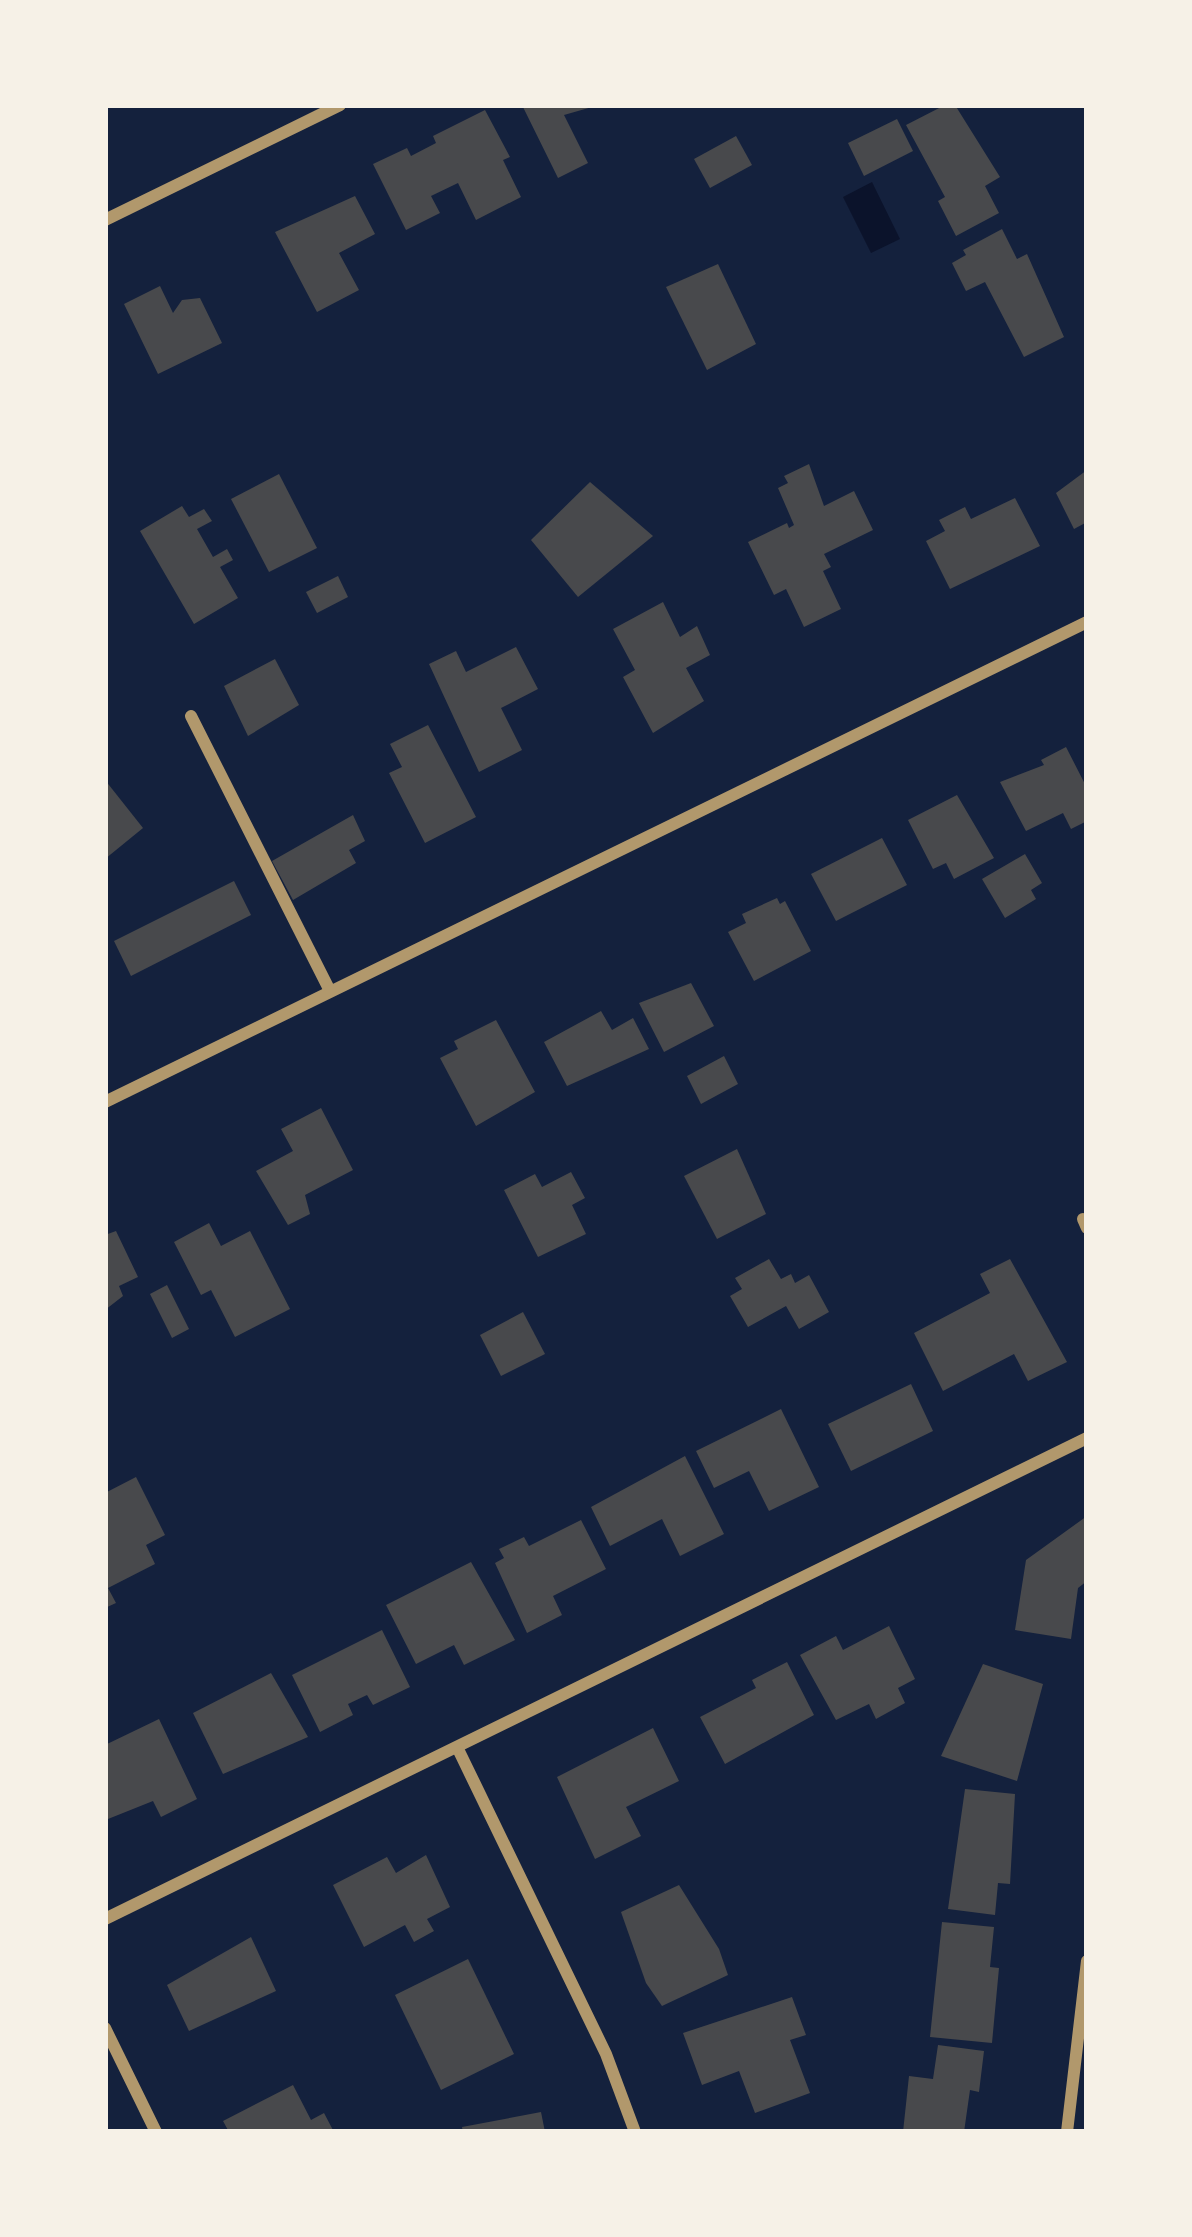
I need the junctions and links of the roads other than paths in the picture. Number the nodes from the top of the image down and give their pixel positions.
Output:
1 (340, 105) edge
2 (105, 220) edge
3 (1087, 622) edge
4 (191, 716) dead end
5 (330, 991) junction
6 (105, 1102) edge
7 (1087, 1438) edge
8 (458, 1749) junction
9 (105, 1919) edge
10 (1087, 1961) edge
11 (105, 2028) edge
12 (156, 2132) edge
13 (635, 2132) edge
14 (1067, 2132) edge

1 - 2 street
3 - 5 street
4 - 5 street
5 - 6 street
7 - 8 street
8 - 9 street
8 - 13 street
10 - 14 street
11 - 12 street

